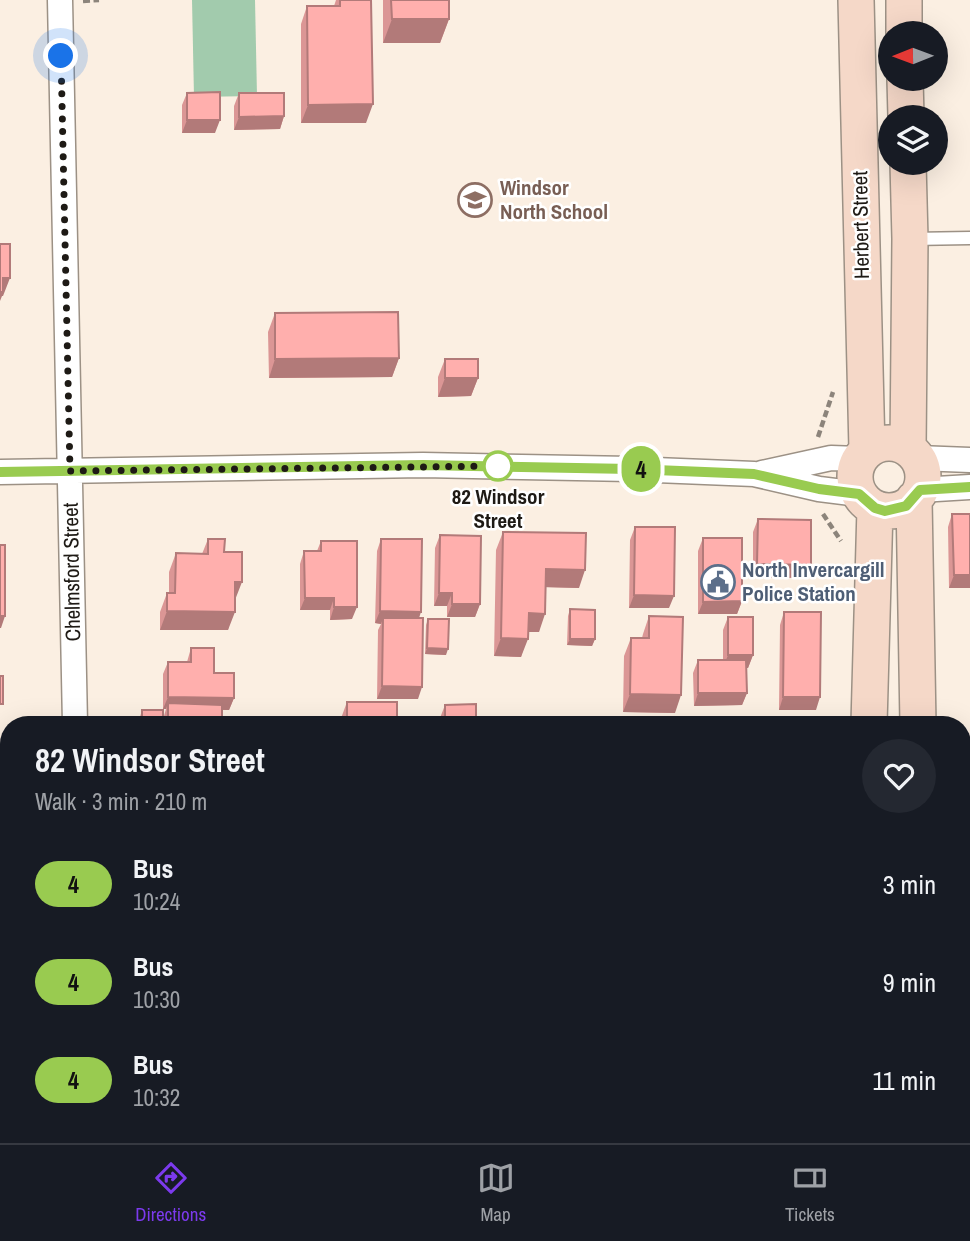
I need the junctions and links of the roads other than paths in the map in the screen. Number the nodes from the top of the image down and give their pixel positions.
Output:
1 (60, 0) edge
2 (856, 0) edge
3 (904, 0) edge
4 (904, 21) edge
5 (908, 175) edge
6 (970, 238) edge
7 (910, 239) junction
8 (863, 455) junction
9 (970, 460) edge
10 (70, 471) junction
11 (0, 472) edge
12 (754, 474) junction
13 (915, 474) junction
14 (970, 487) edge
15 (867, 501) junction
16 (75, 716) edge
17 (869, 716) edge
18 (918, 716) edge

1 - 10 street, Chelmsford Street
2 - 8 street, Herbert Street
3 - 4 street
5 - 7 street
6 - 7 lane
7 - 13 street
8 - 12 street
8 - 13 street
8 - 15 street
9 - 13 street
10 - 11 street
10 - 12 street
10 - 16 street, Chelmsford Street
12 - 15 street
13 - 14 street
13 - 15 street
13 - 18 street
15 - 17 street

